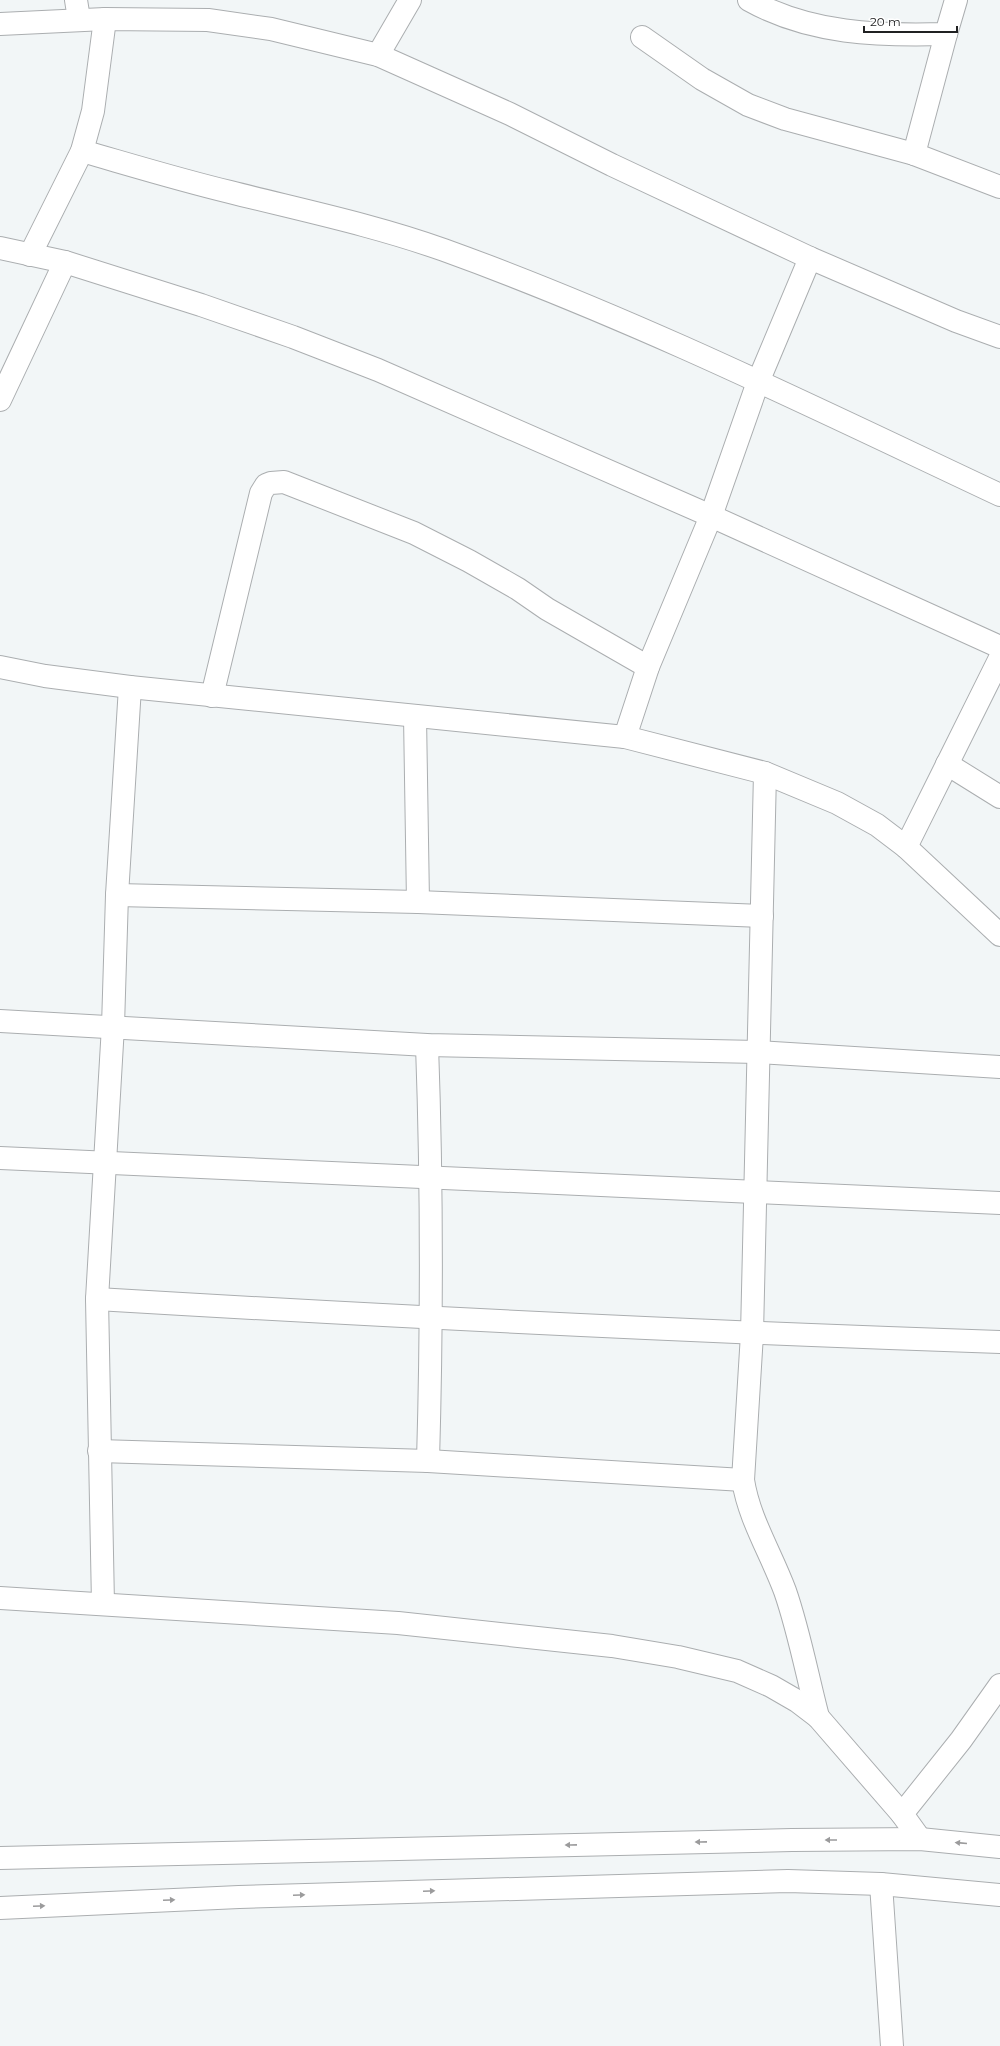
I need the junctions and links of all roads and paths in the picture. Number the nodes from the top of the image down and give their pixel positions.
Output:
1 (410, 0) edge
2 (749, 0) edge
3 (956, 0) edge
4 (78, 10) edge
5 (105, 18) junction
6 (0, 24) edge
7 (946, 34) junction
8 (642, 37) dead end
9 (378, 55) junction
10 (82, 151) junction
11 (914, 154) junction
12 (1000, 187) edge
13 (0, 248) edge
14 (30, 255) junction
15 (810, 258) junction
16 (65, 262) junction
17 (1000, 337) edge
18 (758, 382) junction
19 (0, 400) edge
20 (1000, 495) edge
21 (711, 516) junction
22 (1000, 647) edge
23 (1000, 658) edge
24 (0, 667) edge
25 (648, 667) junction
26 (130, 687) junction
27 (212, 696) junction
28 (415, 716) junction
29 (625, 737) junction
30 (947, 764) junction
31 (765, 773) junction
32 (1000, 797) edge
33 (906, 847) junction
34 (116, 895) junction
35 (418, 902) junction
36 (762, 916) junction
37 (1000, 935) edge
38 (0, 1021) edge
39 (113, 1026) junction
40 (427, 1045) junction
41 (758, 1052) junction
42 (1000, 1067) edge
43 (0, 1158) edge
44 (106, 1164) junction
45 (432, 1177) junction
46 (755, 1192) junction
47 (1000, 1203) edge
48 (97, 1299) junction
49 (432, 1319) junction
50 (752, 1334) junction
51 (1000, 1342) edge
52 (99, 1451) junction
53 (428, 1461) junction
54 (743, 1480) junction
55 (0, 1598) edge
56 (103, 1604) junction
57 (1000, 1685) edge
58 (818, 1717) junction
59 (902, 1814) junction
60 (920, 1840) junction
61 (1000, 1847) edge
62 (0, 1858) edge
63 (881, 1884) junction
64 (1000, 1895) edge
65 (0, 1908) edge
66 (892, 2046) edge

1 - 9 street
2 - 7 street
3 - 7 street
4 - 5 street
4 - 6 street
5 - 9 street
5 - 10 street
7 - 11 street
8 - 11 street
9 - 15 street
10 - 14 street
10 - 18 street
11 - 12 street
13 - 14 street
14 - 16 street
15 - 17 street
15 - 18 street
16 - 19 street
16 - 21 street
18 - 20 street
18 - 21 street
21 - 22 street
21 - 25 street
23 - 30 street
24 - 26 street
25 - 27 street
25 - 29 street
26 - 27 street
26 - 34 street
27 - 28 street
28 - 29 street
28 - 35 street
29 - 31 street
30 - 32 street
30 - 33 street
31 - 33 street
31 - 36 street
33 - 37 street
34 - 35 street
34 - 39 street
35 - 36 street
36 - 41 street
38 - 39 street
39 - 40 street
39 - 44 street
40 - 41 street
40 - 45 street
41 - 42 street
41 - 46 street
43 - 44 street
44 - 45 street
44 - 48 street
45 - 46 street
45 - 49 street
46 - 47 street
46 - 50 street
48 - 49 street
48 - 52 street
49 - 50 street
49 - 53 street
50 - 51 street
50 - 54 street
52 - 53 street
52 - 56 street
53 - 54 street
54 - 58 street
55 - 56 street
56 - 58 street
57 - 59 street
58 - 59 street
59 - 60 street
61 -> 60 street
60 -> 62 street
63 - 64 street
65 -> 63 street
63 - 66 street

